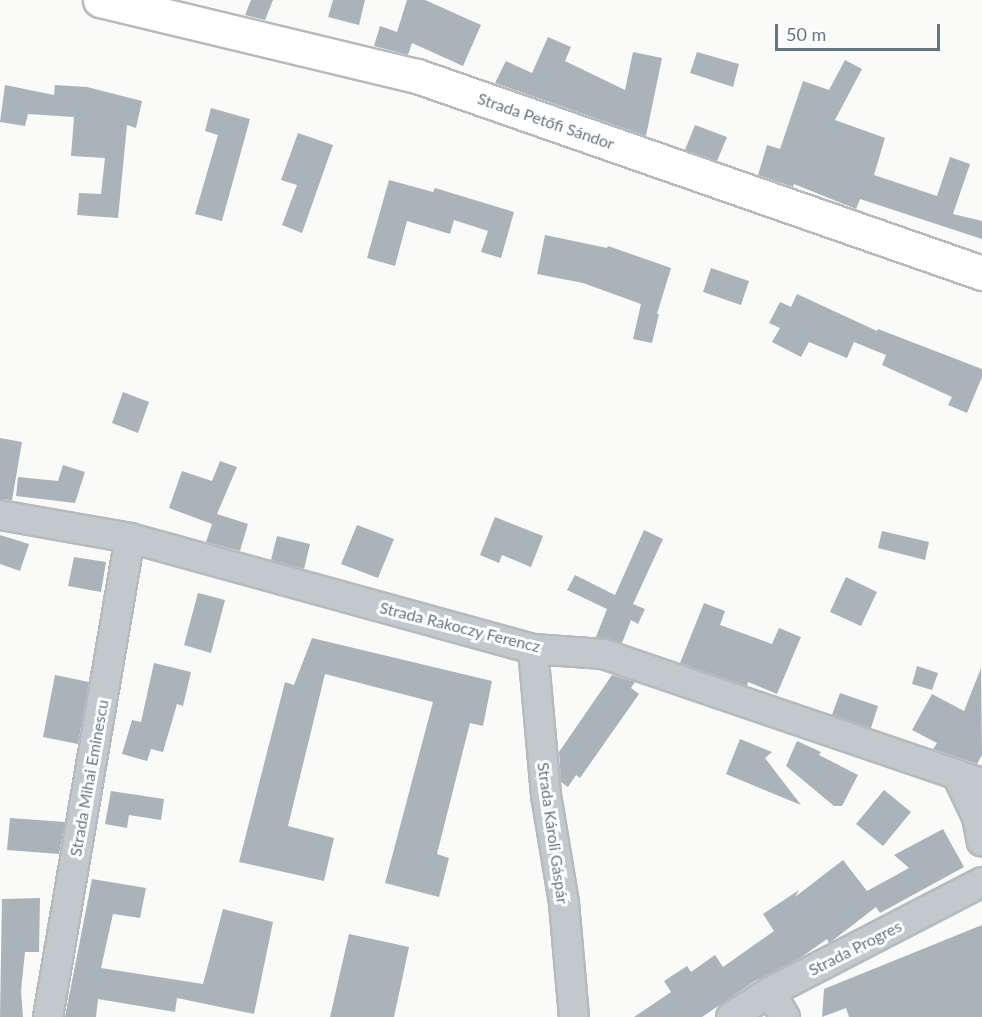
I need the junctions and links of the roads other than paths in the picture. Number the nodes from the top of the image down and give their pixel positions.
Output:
1 (100, 0) edge
2 (982, 273) edge
3 (0, 515) edge
4 (130, 538) junction
5 (533, 648) junction
6 (969, 779) edge
7 (982, 842) edge
8 (982, 881) edge
9 (770, 992) junction
10 (48, 1017) edge
11 (574, 1017) edge
12 (731, 1017) edge
13 (785, 1017) edge

1 - 2 main road, Strada Petőfi Sándor
3 - 4 street, Strada Rakoczy Ferencz
4 - 5 street, Strada Rakoczy Ferencz
4 - 10 street, Strada Mihai Eminescu
5 - 6 street, Strada Rakoczy Ferencz
5 - 11 street, Strada Károli Gáspár
6 - 7 street
8 - 9 street, Strada Progres
9 - 12 street, Strada Progres
9 - 13 street

